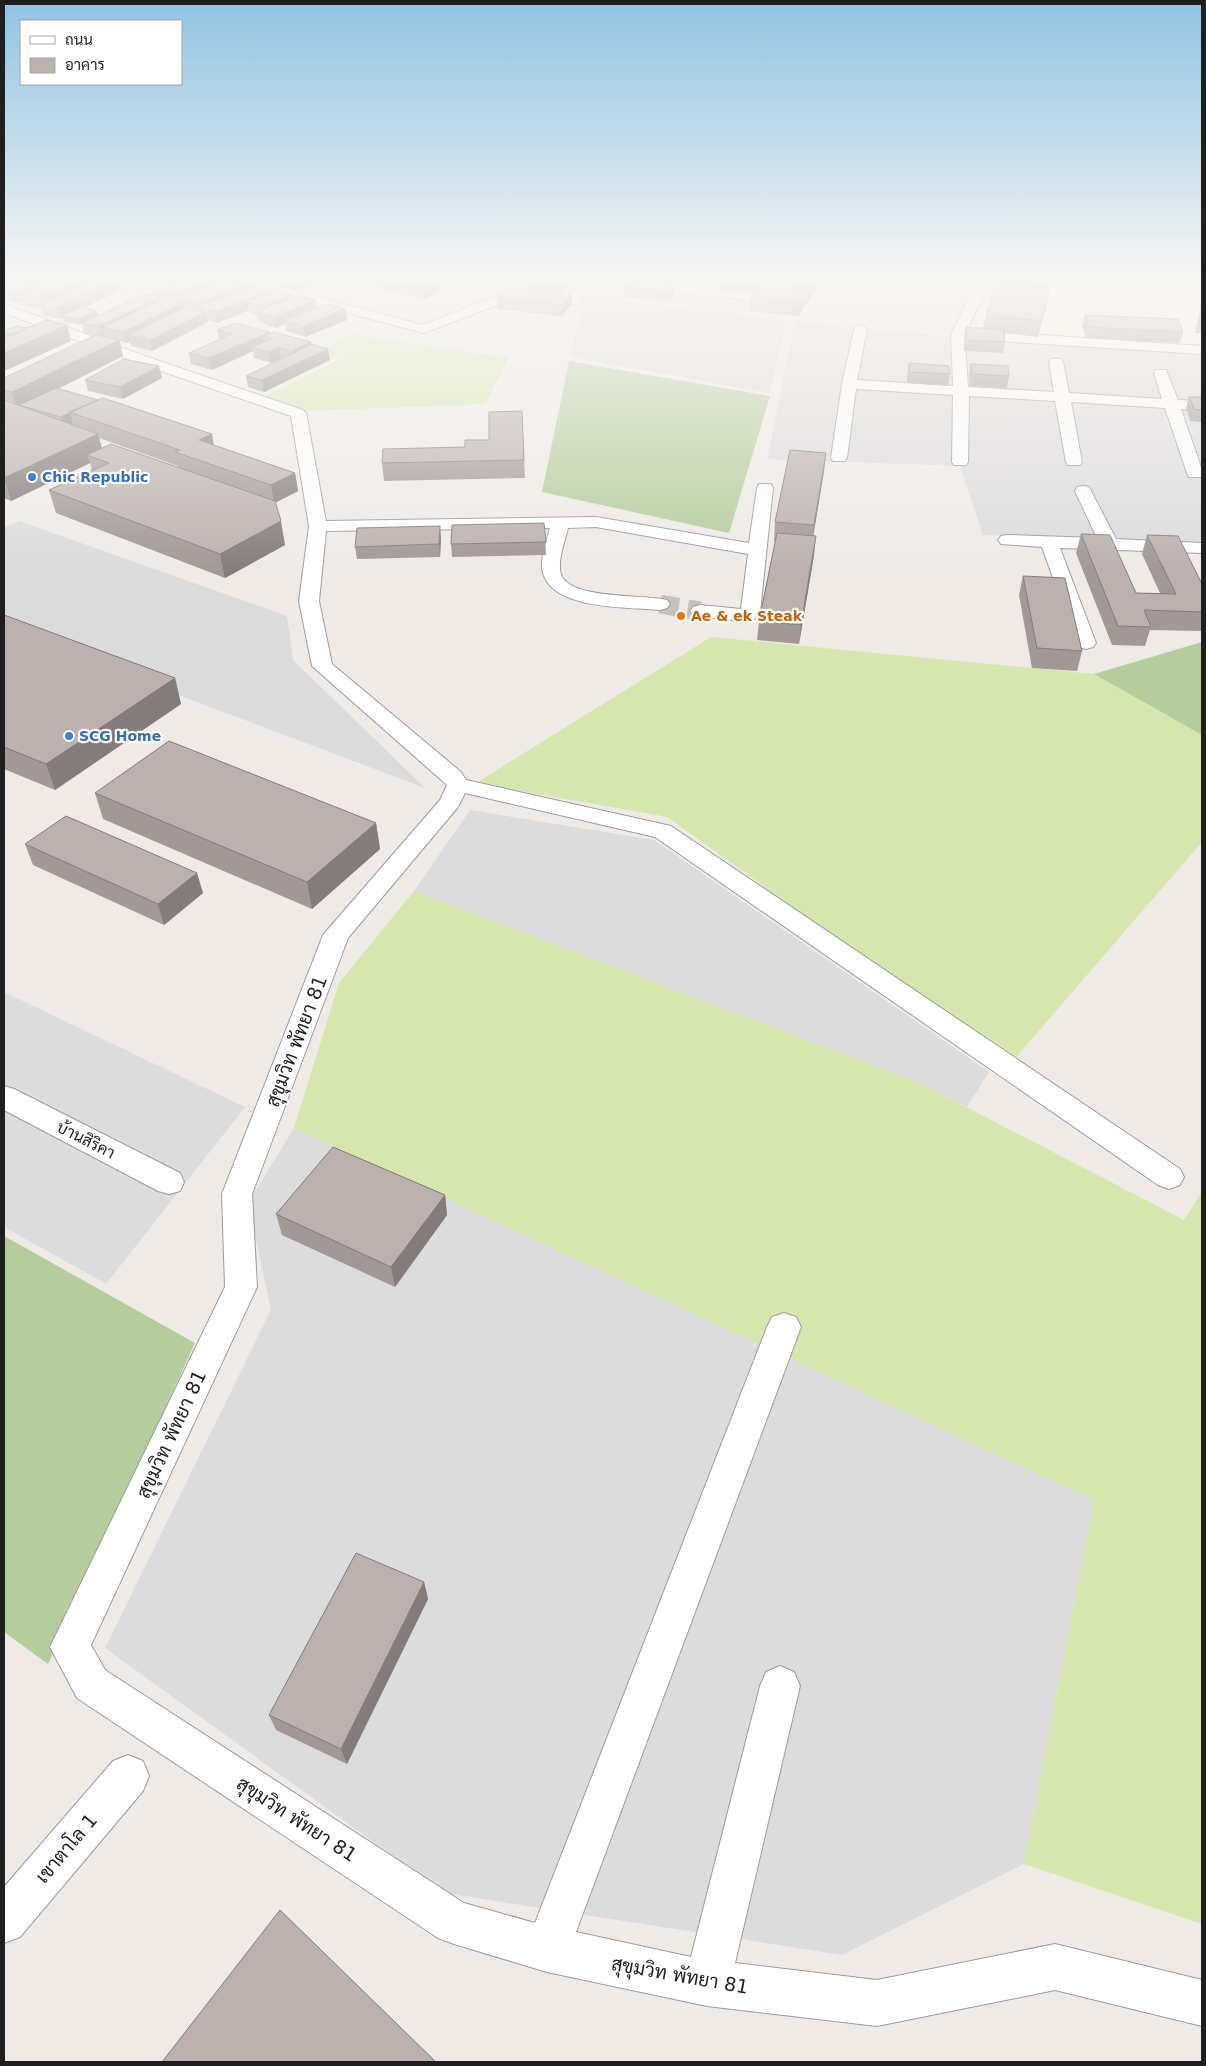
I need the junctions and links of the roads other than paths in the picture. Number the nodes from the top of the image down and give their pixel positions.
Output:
1 (186, 379) edge
2 (850, 379) edge
3 (960, 379) edge
4 (1060, 379) edge
5 (1163, 379) edge
6 (849, 384) junction
7 (960, 392) junction
8 (1064, 399) junction
9 (1171, 405) junction
10 (1202, 406) edge
11 (839, 458) dead end
12 (960, 462) dead end
13 (1074, 462) dead end
14 (1195, 473) dead end
15 (765, 488) dead end
16 (1083, 491) dead end
17 (560, 522) junction
18 (318, 526) junction
19 (1007, 540) dead end
20 (1049, 542) junction
21 (1109, 544) junction
22 (1202, 548) edge
23 (758, 550) junction
24 (660, 604) tunnel mouth
25 (700, 611) tunnel mouth
26 (1086, 643) dead end
27 (458, 786) junction
28 (4, 1097) edge
29 (1169, 1177) dead end
30 (169, 1182) dead end
31 (784, 1327) dead end
32 (780, 1686) dead end
33 (128, 1776) dead end
34 (4, 1921) edge
35 (547, 1949) junction
36 (707, 1983) junction
37 (1202, 2003) edge

1 - 18 street
2 - 6 street
3 - 7 street
4 - 8 street
5 - 9 street
6 - 7 street
6 - 11 street
7 - 8 street
7 - 12 street
8 - 9 street
8 - 13 street
9 - 10 street
9 - 14 street
15 - 23 street
16 - 21 street
17 - 18 street
17 - 23 street
17 - 24 street
18 - 27 street
19 - 20 street
20 - 21 street
20 - 26 street
21 - 22 street
23 - 25 street
27 - 29 street
27 - 35 street, สุขุมวิท พัทยา 81
28 - 30 street, บ้านสิริคา
31 - 35 street
32 - 36 street
33 - 34 street, เขาตาโล 1
35 - 36 street, สุขุมวิท พัทยา 81
36 - 37 street, สุขุมวิท พัทยา 81

